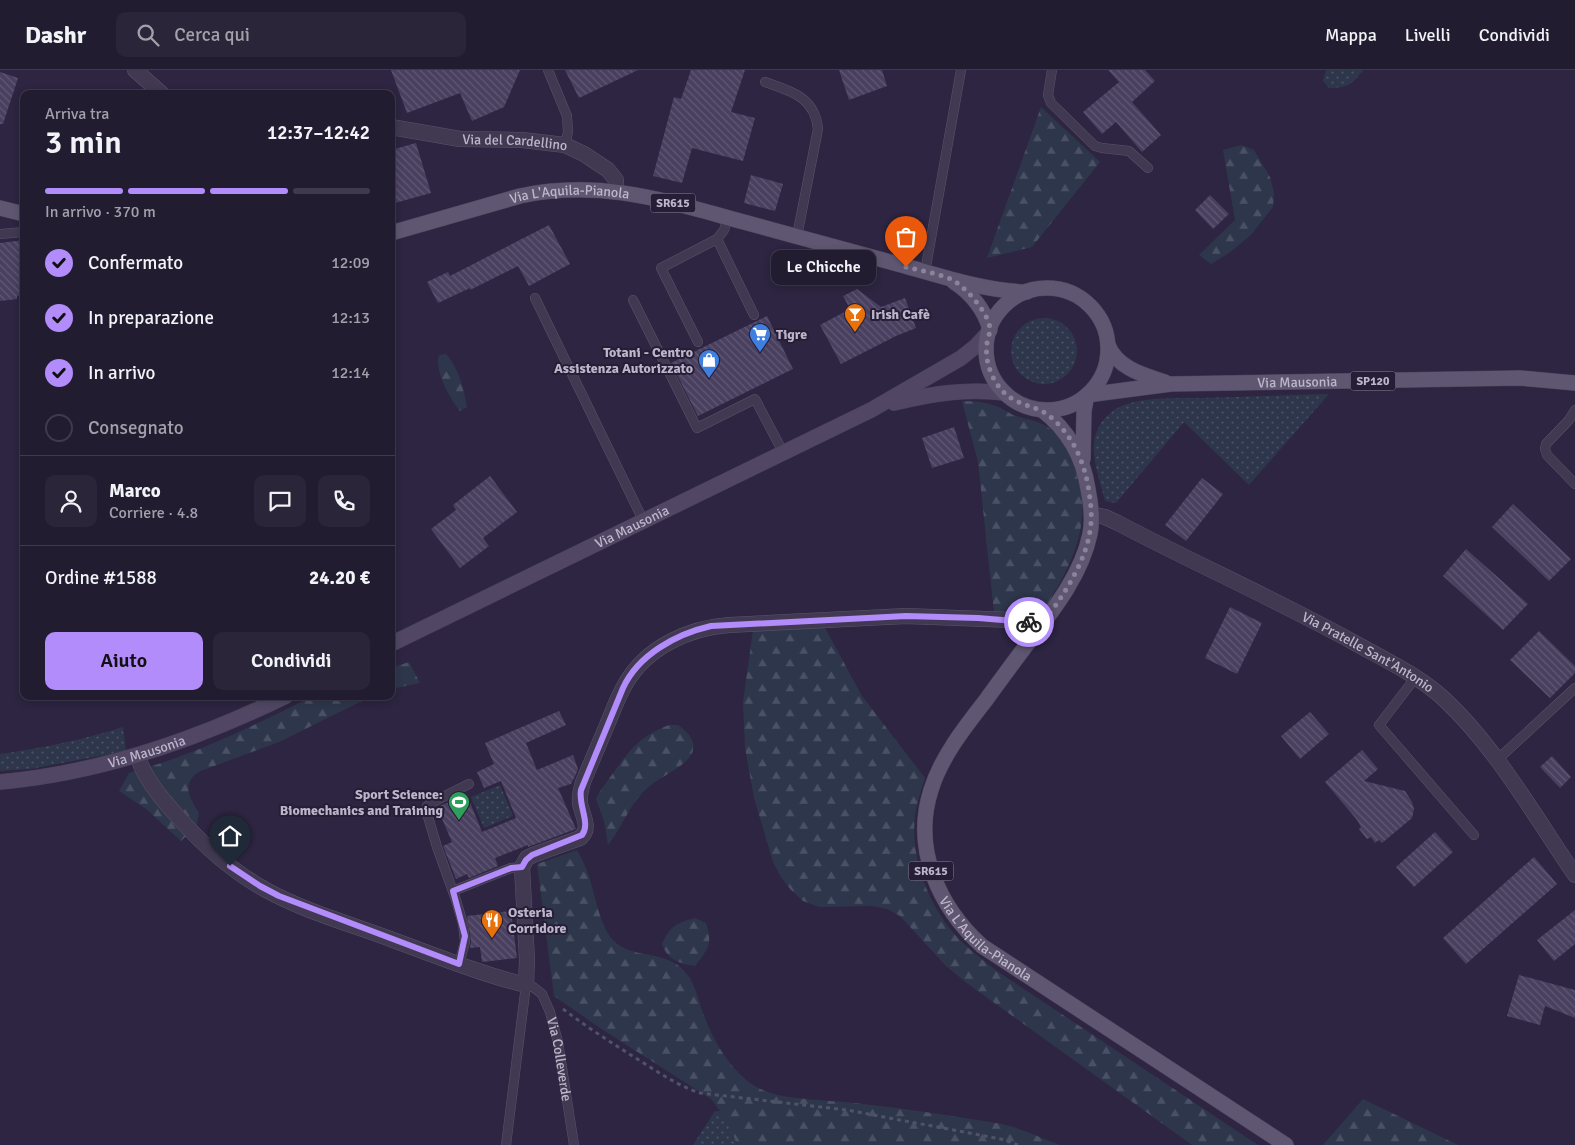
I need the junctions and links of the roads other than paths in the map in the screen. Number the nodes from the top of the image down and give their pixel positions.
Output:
1 (136, 70) edge
2 (548, 70) edge
3 (961, 70) edge
4 (1052, 70) edge
5 (765, 82) dead end
6 (158, 90) edge
7 (395, 128) edge
8 (565, 145) junction
9 (1148, 168) dead end
10 (616, 191) junction
11 (0, 208) edge
12 (20, 213) edge
13 (728, 218) junction
14 (20, 232) edge
15 (395, 232) edge
16 (0, 234) edge
17 (797, 236) junction
18 (717, 239) junction
19 (925, 272) junction
20 (951, 279) junction
21 (1027, 292) junction
22 (535, 298) dead end
23 (633, 300) dead end
24 (754, 314) dead end
25 (989, 331) junction
26 (698, 342) dead end
27 (1108, 345) junction
28 (1575, 383) edge
29 (1171, 384) junction
30 (1004, 393) junction
31 (1087, 395) junction
32 (870, 410) junction
33 (1042, 410) junction
34 (1575, 410) edge
35 (783, 452) junction
36 (1084, 465) junction
37 (1575, 484) edge
38 (1091, 514) junction
39 (643, 520) junction
40 (1042, 625) junction
41 (395, 642) edge
42 (1416, 677) junction
43 (1575, 688) edge
44 (277, 700) edge
45 (137, 755) junction
46 (1497, 760) junction
47 (0, 782) edge
48 (469, 784) dead end
49 (1474, 835) dead end
50 (522, 867) junction
51 (1575, 876) edge
52 (453, 891) junction
53 (459, 964) junction
54 (526, 985) junction
55 (506, 1145) edge
56 (574, 1145) edge
57 (1286, 1145) edge

1 - 6 street
2 - 8 lane
3 - 19 lane
4 - 9 lane
5 - 17 lane
7 - 8 street, Via del Cardellino
8 - 10 street, Via del Cardellino
10 - 13 main road, Via L'Aquila-Pianola / SR615
10 - 15 main road, Via L'Aquila-Pianola / SR615
11 - 12 main road
13 - 17 main road, Via L'Aquila-Pianola / SR615
13 - 18 lane
14 - 16 lane
17 - 19 main road, Via L'Aquila-Pianola / SR615
18 - 24 lane
18 - 26 lane
19 - 20 main road, Via L'Aquila-Pianola / SR615
20 - 21 main road, Via L'Aquila-Pianola / SR615
20 - 25 main road, Via L'Aquila-Pianola / SR615
21 - 25 main road
21 - 27 main road
22 - 39 lane
23 - 35 lane
25 - 30 main road
25 - 32 main road, Via Mausonia
27 - 29 main road, Via Mausonia / SP120
27 - 31 main road
28 - 29 main road, Via Mausonia / SP120
29 - 31 main road, Via Mausonia / SP120
30 - 32 main road, Via Mausonia
30 - 33 main road
31 - 33 main road
31 - 36 main road, Via L'Aquila-Pianola / SR615
32 - 35 main road, Via Mausonia
33 - 36 main road, Via L'Aquila-Pianola / SR615
34 - 37 lane
35 - 39 main road, Via Mausonia
36 - 38 main road, Via L'Aquila-Pianola / SR615
38 - 40 main road, Via L'Aquila-Pianola / SR615
38 - 42 street, Via Pratelle Sant'Antonio
39 - 41 main road, Via Mausonia
40 - 50 street
40 - 57 main road, Via L'Aquila-Pianola / SR615
42 - 46 street, Via Pratelle Sant'Antonio
42 - 49 lane
43 - 46 lane
44 - 45 main road, Via Mausonia
45 - 47 main road, Via Mausonia
45 - 53 street
46 - 51 street, Via Pratelle Sant'Antonio
48 - 52 lane
50 - 52 lane
50 - 54 street, Via Colleverde
52 - 53 lane
53 - 54 street
54 - 55 lane, Via Colleverde
54 - 56 lane, Via Colleverde

